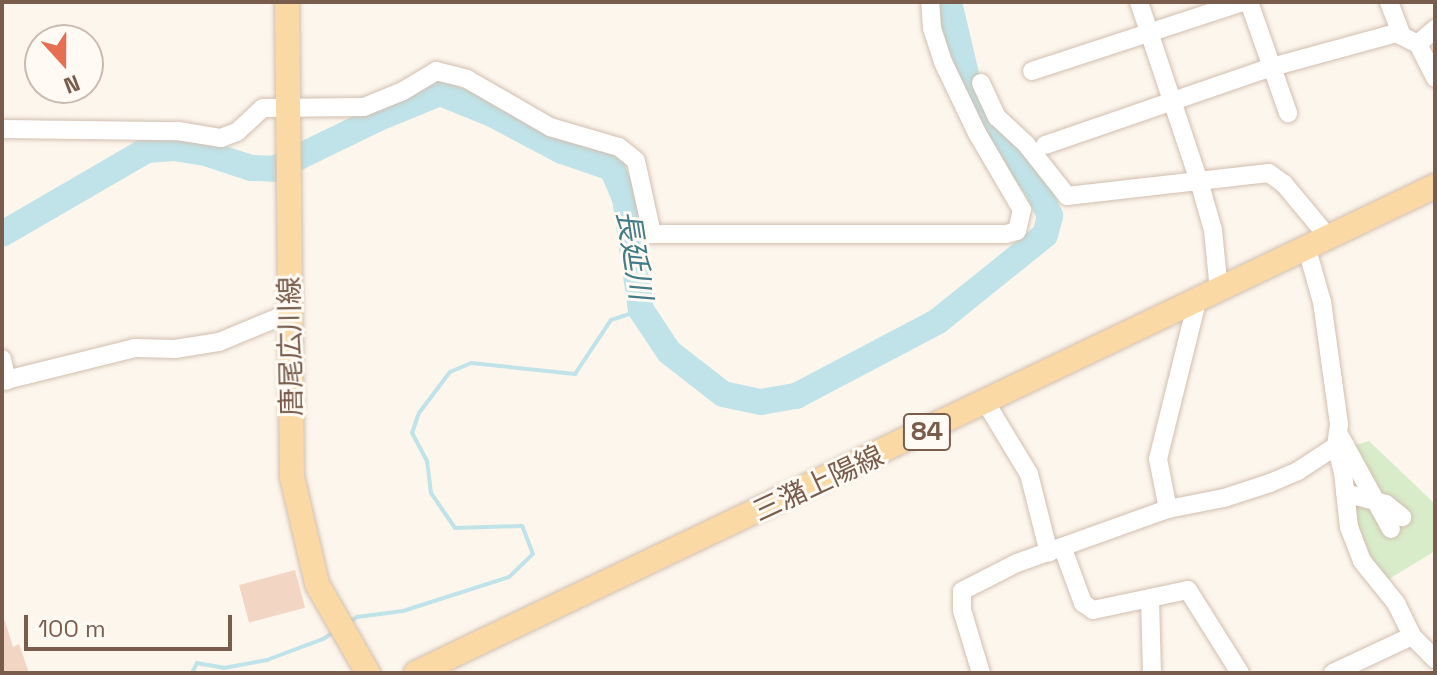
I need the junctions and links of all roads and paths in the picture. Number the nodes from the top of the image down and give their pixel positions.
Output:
1 (287, 2) edge
2 (930, 2) edge
3 (1139, 2) edge
4 (1246, 2) edge
5 (1389, 2) edge
6 (1435, 29) edge
7 (1149, 31) junction
8 (1410, 40) junction
9 (1272, 67) junction
10 (1032, 71) dead end
11 (1435, 78) edge
12 (981, 83) dead end
13 (1172, 103) junction
14 (287, 112) junction
15 (1288, 113) dead end
16 (2, 129) edge
17 (1045, 145) dead end
18 (1199, 181) junction
19 (1435, 186) edge
20 (1329, 238) junction
21 (1307, 249) junction
22 (1219, 291) junction
23 (1197, 301) junction
24 (289, 313) junction
25 (2, 359) edge
26 (5, 380) edge
27 (986, 403) junction
28 (1338, 440) junction
29 (1345, 493) junction
30 (1377, 502) junction
31 (1168, 509) junction
32 (1396, 523) dead end
33 (1056, 551) junction
34 (1150, 598) junction
35 (1412, 636) junction
36 (1435, 659) edge
37 (368, 673) edge
38 (416, 673) edge
39 (981, 673) edge
40 (1152, 673) edge
41 (1240, 673) edge
42 (1333, 673) edge

1 - 14 main road, 唐尾広川線
2 - 14 street
3 - 7 street
4 - 7 street
4 - 9 street
5 - 8 street
6 - 8 street
7 - 10 street
7 - 13 street
8 - 9 street
8 - 11 street
9 - 13 street
9 - 15 street
12 - 18 street
13 - 17 street
13 - 18 street
14 - 16 street
14 - 24 main road, 唐尾広川線
18 - 20 street
18 - 22 street
19 - 20 main road, 三潴上陽線 / 84
20 - 21 main road, 三潴上陽線 / 84
21 - 22 main road, 三潴上陽線 / 84
21 - 28 street
22 - 23 main road, 三潴上陽線 / 84
23 - 27 main road, 三潴上陽線 / 84
23 - 31 street
24 - 26 street
24 - 37 main road, 唐尾広川線
25 - 26 street
27 - 33 street
27 - 38 main road, 三潴上陽線 / 84
28 - 29 street
28 - 30 street
28 - 31 street
29 - 30 street
29 - 35 street
30 - 32 street
31 - 33 street
33 - 34 street
33 - 39 street
34 - 40 street
34 - 41 street
35 - 36 street
35 - 42 street

